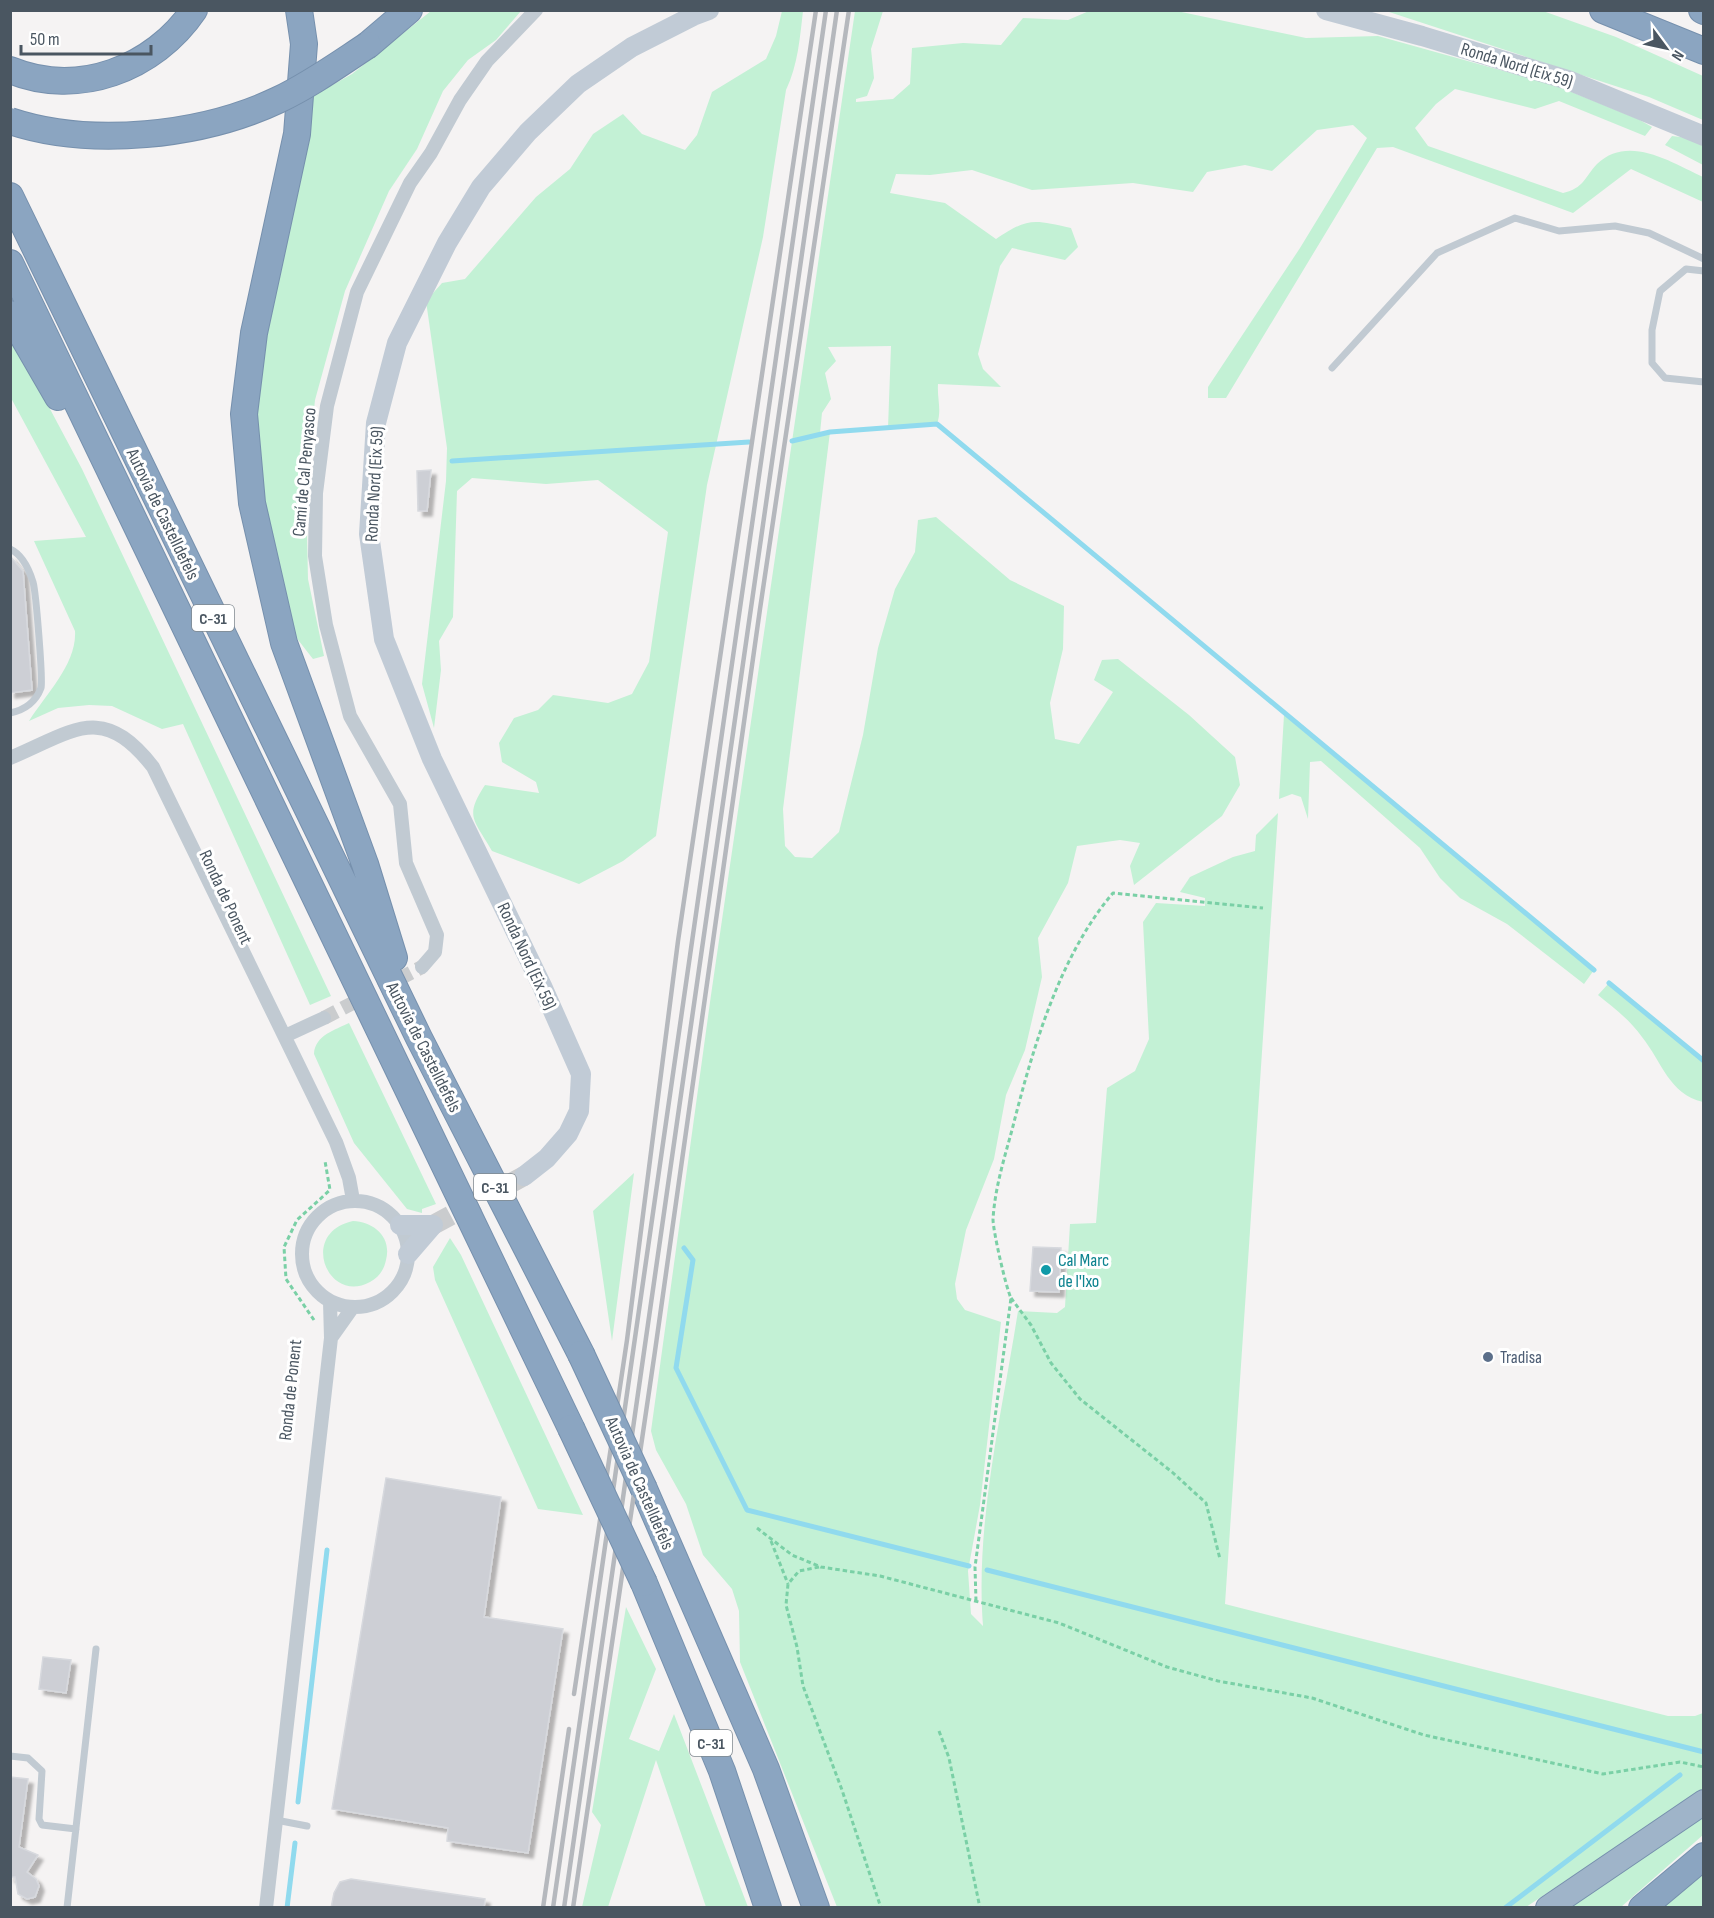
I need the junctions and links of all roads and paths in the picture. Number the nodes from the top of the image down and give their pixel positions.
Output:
1 (194, 10) edge
2 (299, 10) edge
3 (409, 10) edge
4 (536, 10) edge
5 (709, 10) edge
6 (1326, 10) edge
7 (1603, 10) edge
8 (1704, 51) edge
9 (10, 70) edge
10 (10, 121) edge
11 (1704, 136) edge
12 (10, 196) edge
13 (1704, 260) edge
14 (10, 263) edge
15 (1704, 271) edge
16 (12, 318) edge
17 (1332, 368) dead end
18 (1704, 381) edge
19 (144, 542) junction
20 (10, 549) edge
21 (10, 713) edge
22 (10, 758) edge
23 (1263, 908) dead end
24 (422, 966) tunnel mouth
25 (324, 1018) tunnel mouth
26 (285, 1036) junction
27 (419, 1038) junction
28 (323, 1150) dead end
29 (524, 1176) tunnel mouth
30 (353, 1200) junction
31 (400, 1225) junction
32 (408, 1254) junction
33 (1011, 1298) junction
34 (330, 1302) junction
35 (353, 1307) junction
36 (316, 1321) dead end
37 (331, 1338) junction
38 (757, 1528) dead end
39 (770, 1539) junction
40 (1220, 1559) dead end
41 (821, 1567) junction
42 (788, 1584) junction
43 (976, 1601) junction
44 (96, 1649) dead end
45 (939, 1731) dead end
46 (10, 1756) edge
47 (1704, 1767) edge
48 (1704, 1802) edge
49 (276, 1820) junction
50 (307, 1826) dead end
51 (76, 1829) junction
52 (1704, 1856) edge
53 (67, 1908) edge
54 (266, 1908) edge
55 (768, 1908) edge
56 (816, 1908) edge
57 (880, 1908) edge
58 (980, 1908) edge
59 (1548, 1908) edge
60 (1642, 1908) edge

1 - 9 highway
2 - 27 highway
3 - 10 highway, bridge
4 - 24 street, Camí de Cal Penyasco
5 - 29 main road, Ronda Nord (Eix 59)
6 - 11 main road, Ronda Nord (Eix 59)
7 - 8 highway
12 - 27 highway, Autovia de Castelldefels / C-31
13 - 17 lane
14 - 19 highway, Autovia de Castelldefels / C-31
15 - 18 lane
16 - 19 highway
19 - 55 highway, Autovia de Castelldefels / C-31, bridge
20 - 21 lane
22 - 26 street, Ronda de Ponent
23 - 33 path
25 - 26 street
26 - 30 street, Ronda de Ponent
27 - 56 highway, Autovia de Castelldefels / C-31, bridge
28 - 36 path, Ronda de Ponent
30 - 31 street
30 - 34 street
31 - 32 street
31 - 32 main road
32 - 35 street
33 - 40 path
33 - 43 path
34 - 35 street
34 - 37 street, Ronda de Ponent
35 - 37 street, Ronda de Ponent
37 - 49 street, Ronda de Ponent
38 - 39 path
39 - 41 path
39 - 42 path
41 - 42 path
41 - 43 path
42 - 57 path
43 - 47 path
44 - 51 lane
45 - 58 path
46 - 51 lane
48 - 59 highway
49 - 50 lane
49 - 54 street, Ronda de Ponent
51 - 53 lane
52 - 60 highway

